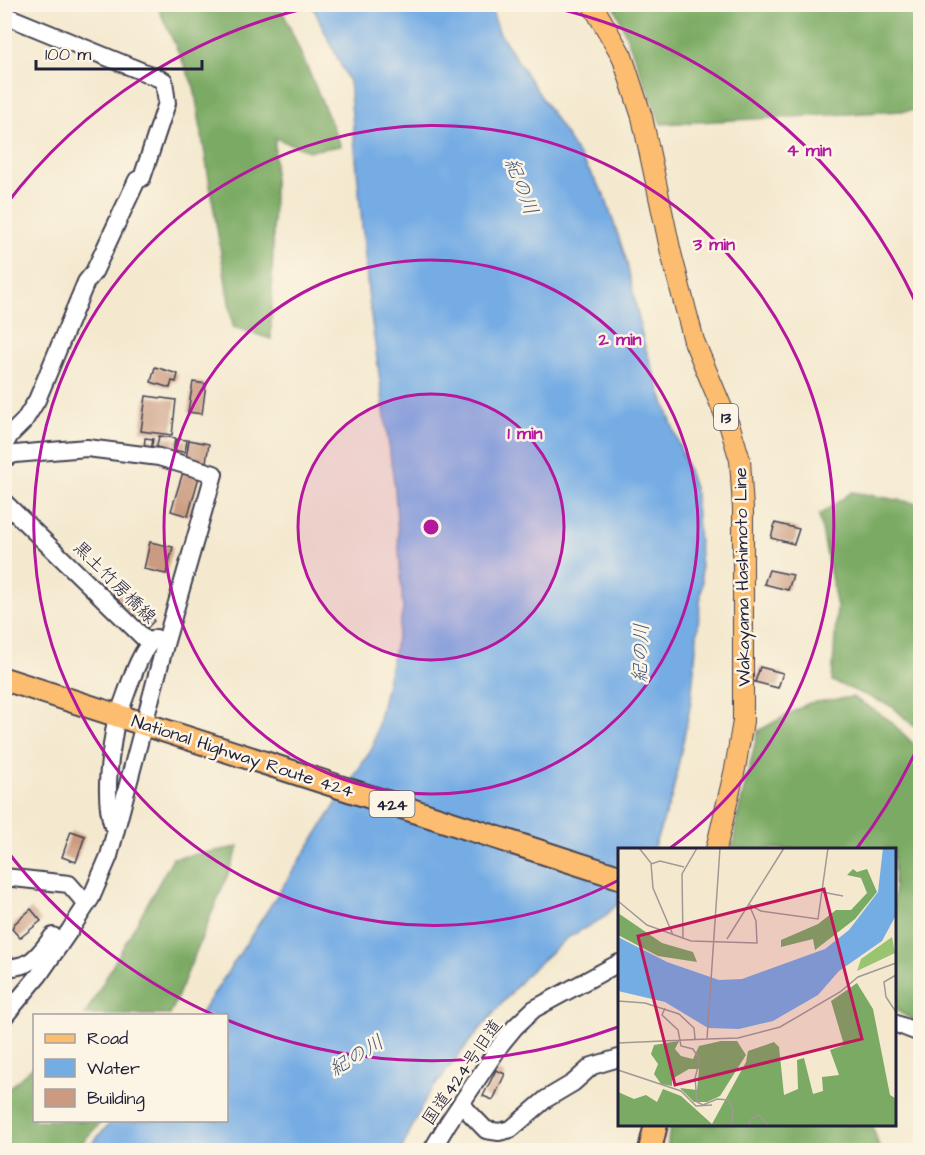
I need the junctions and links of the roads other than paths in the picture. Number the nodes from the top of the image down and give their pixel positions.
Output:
1 (592, 4) edge
2 (11, 12) edge
3 (4, 446) edge
4 (4, 458) edge
5 (4, 502) edge
6 (157, 642) junction
7 (4, 679) edge
8 (122, 705) dead end
9 (115, 726) dead end
10 (155, 728) junction
11 (116, 830) junction
12 (716, 848) edge
13 (4, 877) edge
14 (618, 877) edge
15 (99, 879) junction
16 (81, 899) junction
17 (618, 964) edge
18 (4, 967) edge
19 (4, 1017) edge
20 (895, 1023) edge
21 (921, 1033) edge
22 (618, 1058) edge
23 (461, 1104) junction
24 (656, 1125) edge
25 (432, 1150) edge
26 (650, 1150) edge

1 - 12 main road, Wakayama Hashimoto Line / 13
2 - 3 street
4 - 6 street
5 - 6 street, 黒土竹房橋線
6 - 8 street, 黒土竹房橋線
6 - 10 street
7 - 10 highway, National Highway Route 424 / 424
9 - 11 street
10 - 11 street
10 - 14 highway, National Highway Route 424 / 424
11 - 15 street
13 - 16 street
15 - 16 street
15 - 19 street
16 - 18 street
17 - 23 street, 国道424号旧道
20 - 21 street
22 - 23 street
23 - 25 street, 国道424号旧道
24 - 26 highway

